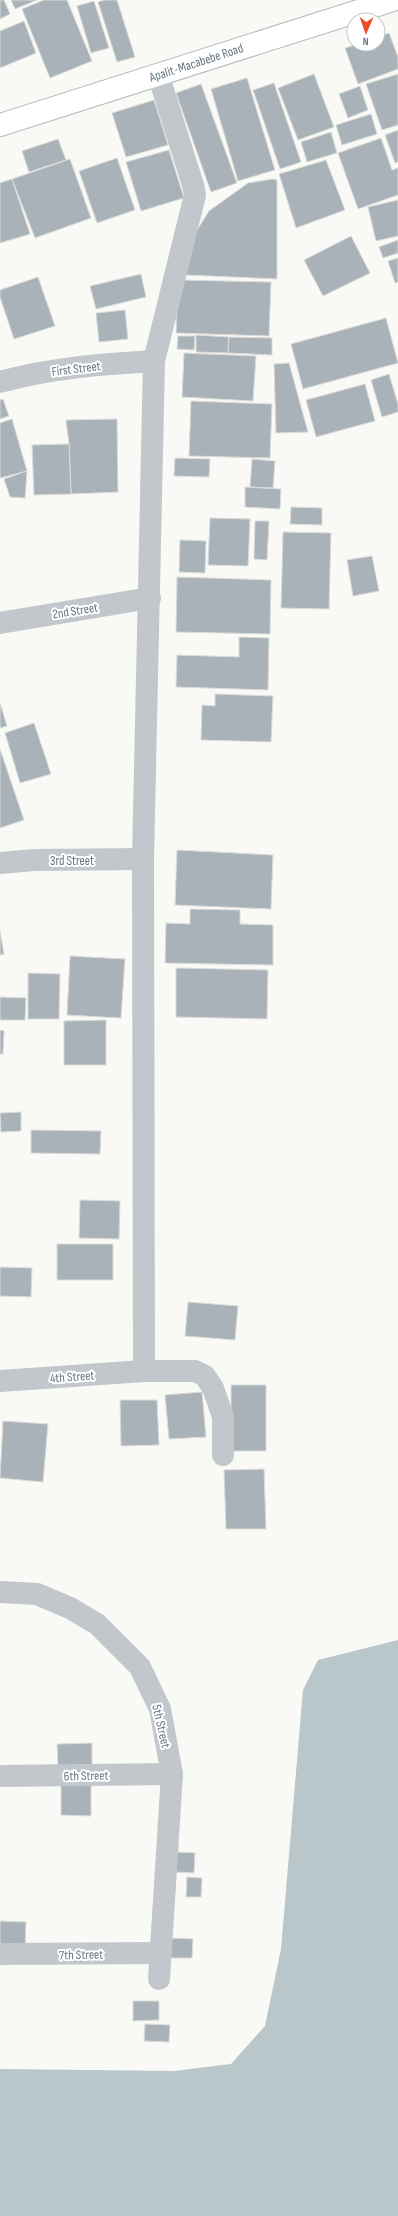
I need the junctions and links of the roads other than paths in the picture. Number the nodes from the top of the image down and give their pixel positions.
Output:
1 (393, 0) edge
2 (158, 74) junction
3 (0, 125) edge
4 (154, 361) junction
5 (0, 382) edge
6 (150, 598) junction
7 (0, 623) edge
8 (143, 860) junction
9 (0, 863) edge
10 (144, 1371) junction
11 (0, 1381) edge
12 (223, 1455) dead end
13 (0, 1592) edge
14 (172, 1774) junction
15 (0, 1776) edge
16 (161, 1953) junction
17 (0, 1954) edge
18 (160, 1979) dead end

1 - 2 main road, Apalit-Macabebe Road
2 - 3 main road, Apalit-Macabebe Road
2 - 4 street
4 - 5 street, First Street
4 - 6 street
6 - 7 street, 2nd Street
6 - 8 street
8 - 9 street, 3rd Street
8 - 10 street
10 - 11 street, 4th Street
10 - 12 street, 4th Street
13 - 14 street, 5th Street
14 - 15 street, 6th Street
14 - 16 street, 5th Street
16 - 17 street, 7th Street
16 - 18 street, 5th Street

